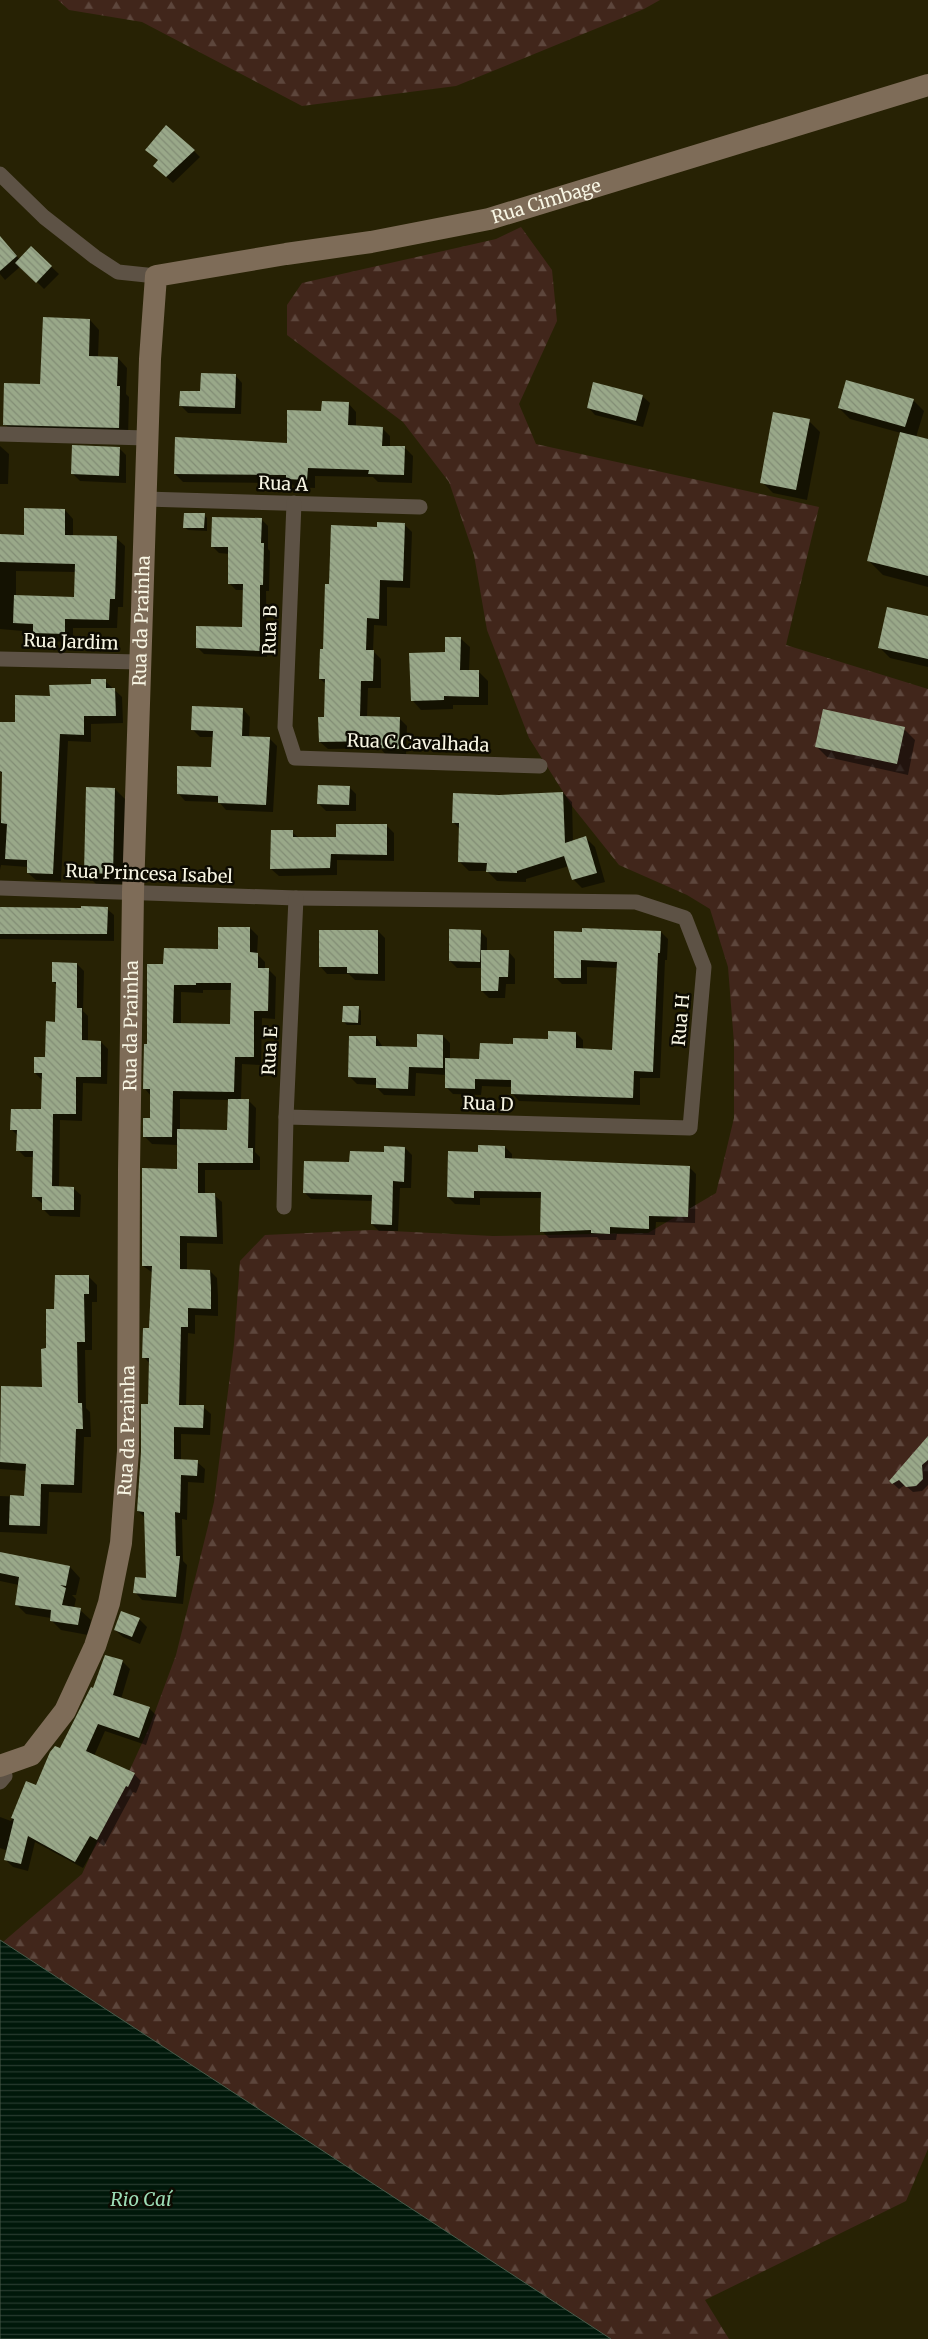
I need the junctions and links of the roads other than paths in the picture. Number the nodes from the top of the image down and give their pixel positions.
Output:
1 (928, 85) edge
2 (0, 174) edge
3 (156, 276) junction
4 (0, 434) edge
5 (147, 438) junction
6 (145, 499) junction
7 (294, 503) junction
8 (420, 507) dead end
9 (0, 658) edge
10 (140, 662) junction
11 (295, 758) joint
12 (540, 766) dead end
13 (0, 888) edge
14 (133, 892) junction
15 (296, 898) junction
16 (286, 1117) junction
17 (690, 1128) joint
18 (284, 1206) dead end
19 (1, 1771) edge

1 - 3 street, Rua Cimbage
2 - 3 street
3 - 5 street, Rua da Prainha
4 - 5 street
5 - 6 street, Rua da Prainha
6 - 7 street, Rua A
6 - 10 street, Rua da Prainha
7 - 8 street, Rua A
7 - 11 street, Rua B
9 - 10 street, Rua Jardim
10 - 14 street, Rua da Prainha
11 - 12 street, Rua C Cavalhada
13 - 14 street, Rua Princesa Isabel
14 - 15 street, Rua Princesa Isabel
14 - 19 street, Rua da Prainha
15 - 16 street, Rua E
15 - 17 street, Rua H
16 - 17 street, Rua D
16 - 18 street, Rua E

